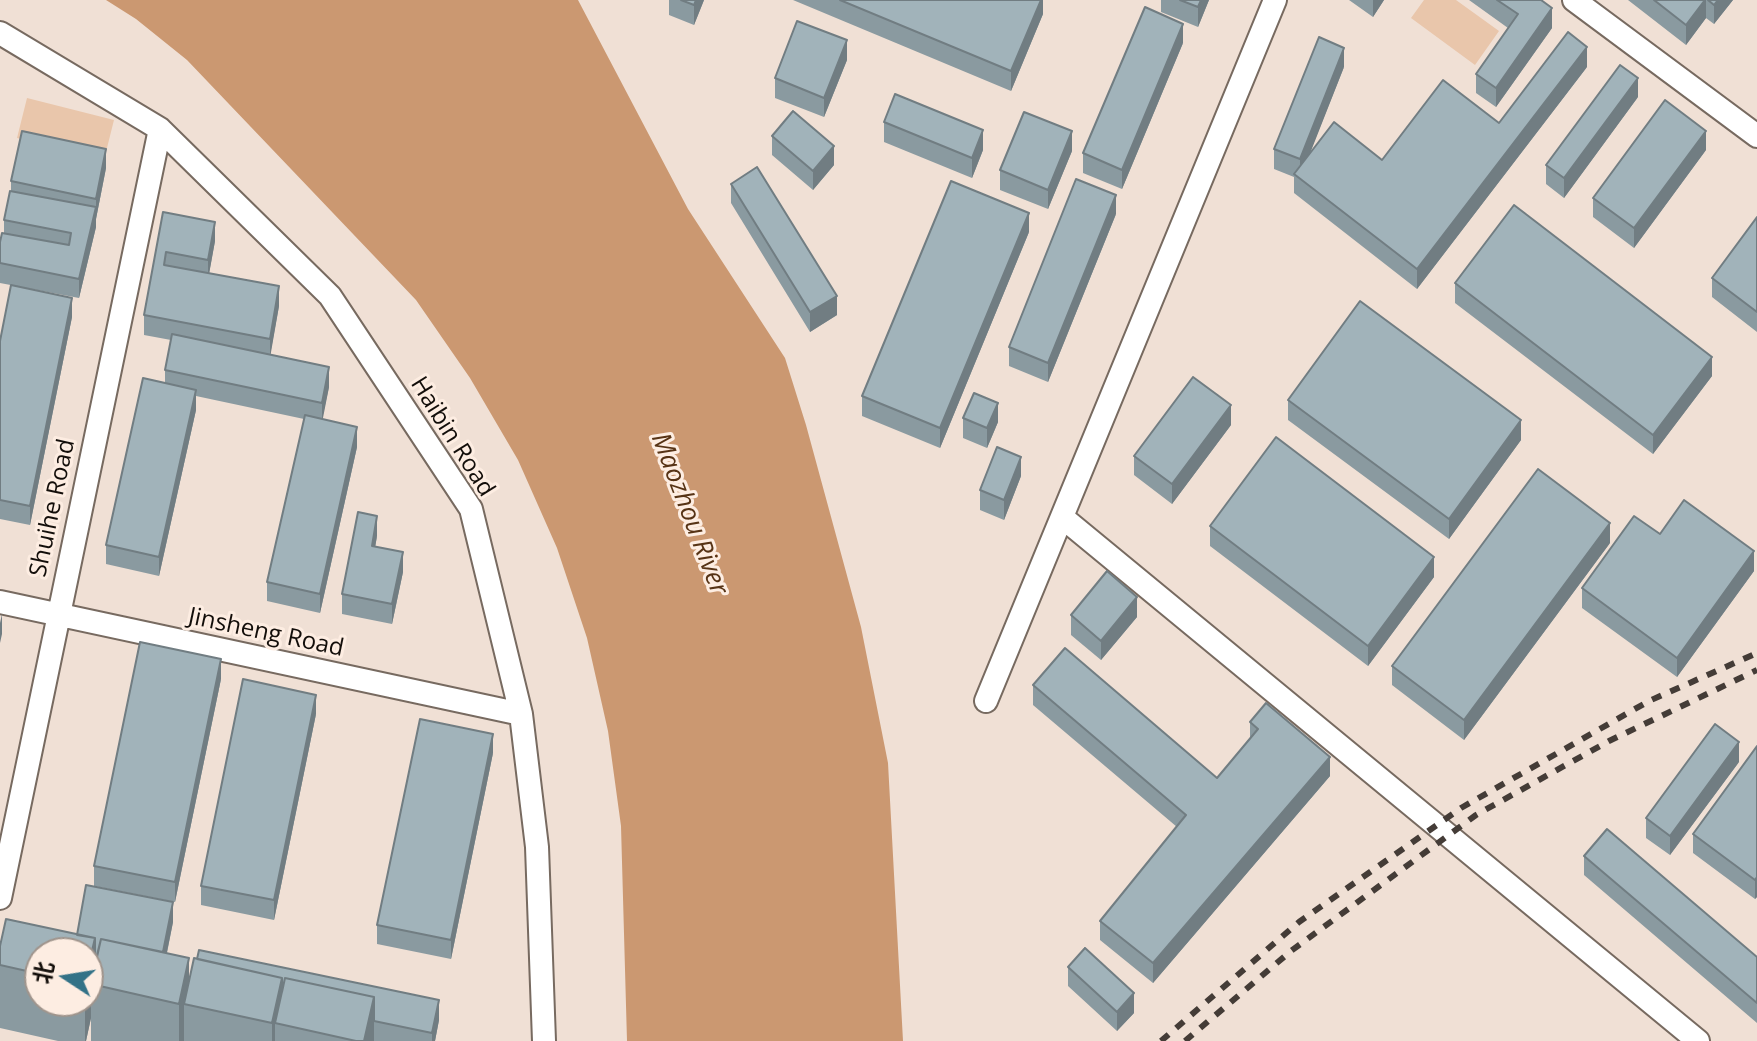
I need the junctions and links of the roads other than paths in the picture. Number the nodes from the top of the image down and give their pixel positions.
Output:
1 (1275, 0) edge
2 (1574, 0) edge
3 (0, 33) edge
4 (160, 129) junction
5 (1757, 136) edge
6 (1062, 517) junction
7 (0, 602) edge
8 (57, 615) junction
9 (986, 701) dead end
10 (521, 714) junction
11 (0, 898) edge
12 (544, 1041) edge
13 (1698, 1041) edge

1 - 6 street
2 - 5 street
3 - 4 street, Haibin Road
4 - 8 street, Shuihe Road
4 - 10 street, Haibin Road
6 - 9 street
6 - 13 street
7 - 8 street, Jinsheng Road
8 - 10 street, Jinsheng Road
8 - 11 street, Shuihe Road
10 - 12 street, Haibin Road

